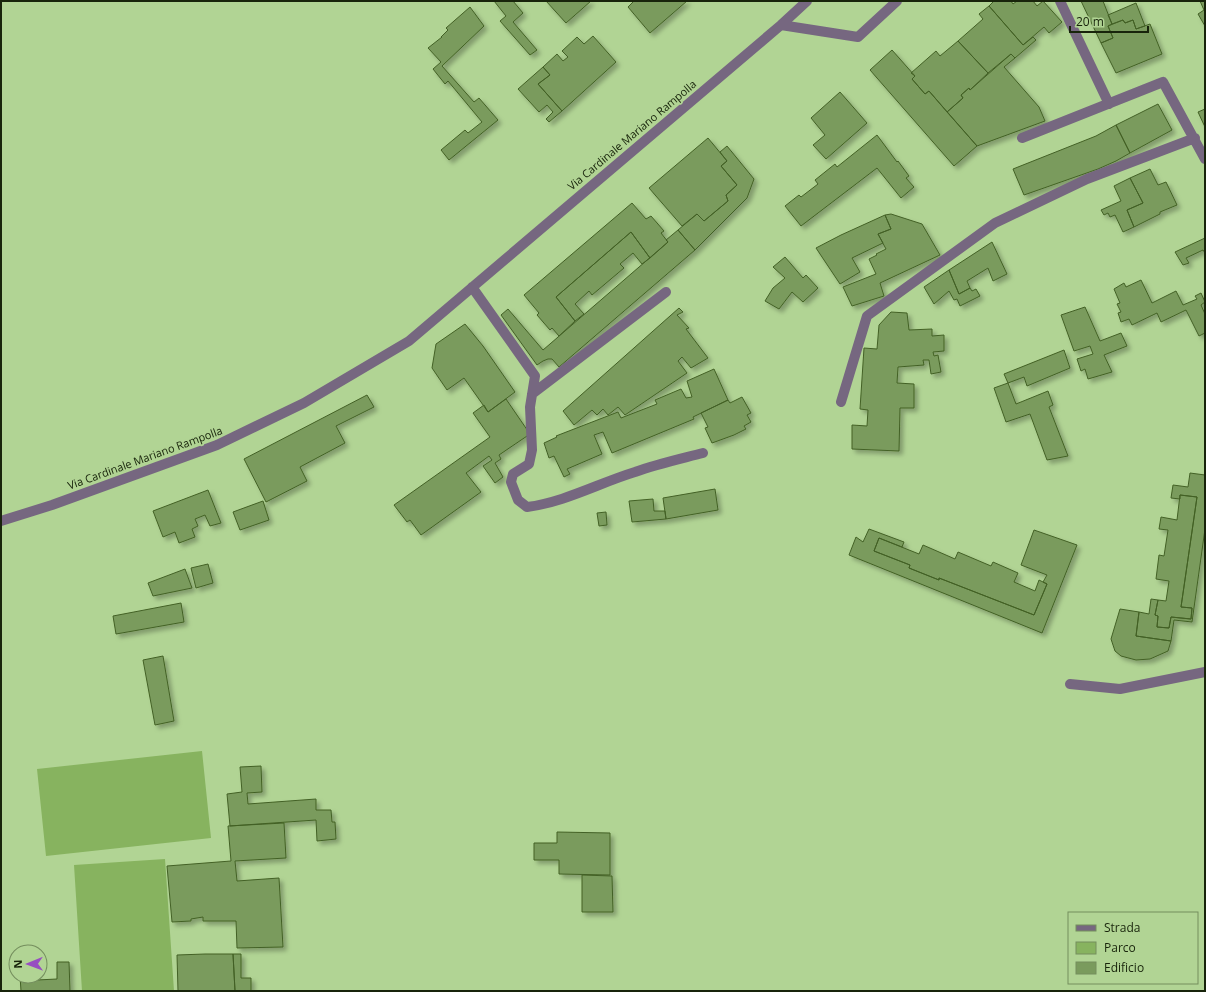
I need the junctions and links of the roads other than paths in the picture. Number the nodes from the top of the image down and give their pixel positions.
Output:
1 (807, 1) edge
2 (897, 1) edge
3 (1060, 1) edge
4 (781, 25) junction
5 (1109, 104) junction
6 (1022, 138) dead end
7 (1195, 138) junction
8 (1205, 159) edge
9 (472, 287) junction
10 (666, 292) dead end
11 (532, 394) junction
12 (841, 402) dead end
13 (703, 453) dead end
14 (1, 521) edge
15 (1205, 672) edge
16 (1070, 684) dead end

1 - 4 street, Via Cardinale Mariano Rampolla
2 - 4 street
3 - 5 street
4 - 9 street, Via Cardinale Mariano Rampolla
5 - 6 street
5 - 7 street
7 - 8 street
7 - 12 street
9 - 11 street
9 - 14 street, Via Cardinale Mariano Rampolla
10 - 11 street
11 - 13 street
15 - 16 street

